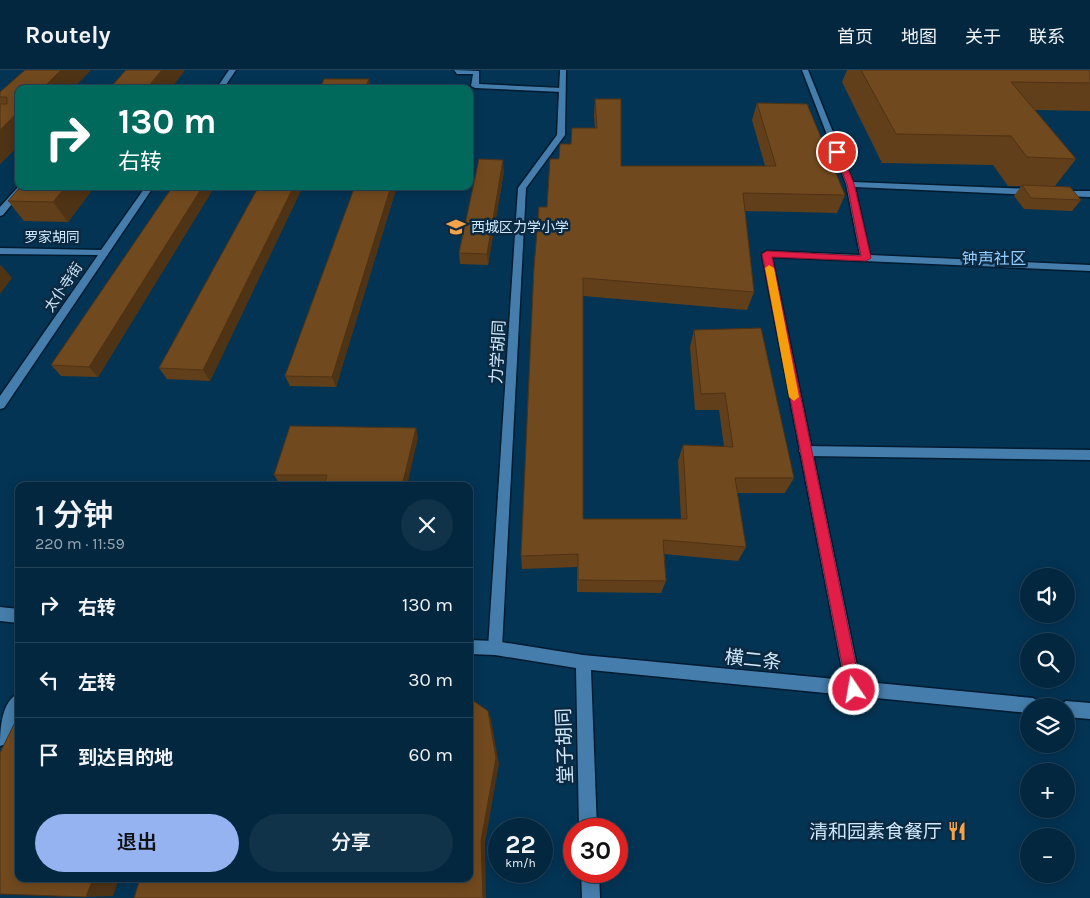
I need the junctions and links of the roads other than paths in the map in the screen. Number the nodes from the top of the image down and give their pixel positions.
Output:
1 (233, 70) edge
2 (457, 70) edge
3 (563, 70) edge
4 (805, 70) edge
5 (222, 85) edge
6 (562, 90) junction
7 (850, 184) junction
8 (20, 190) edge
9 (147, 190) edge
10 (1040, 192) edge
11 (1050, 193) edge
12 (1090, 194) edge
13 (0, 213) edge
14 (0, 251) edge
15 (103, 253) junction
16 (866, 258) junction
17 (1090, 268) edge
18 (0, 405) edge
19 (805, 452) junction
20 (1090, 455) edge
21 (0, 614) edge
22 (15, 616) edge
23 (473, 647) edge
24 (496, 648) junction
25 (582, 662) junction
26 (854, 690) junction
27 (1020, 705) edge
28 (15, 709) edge
29 (1075, 710) edge
30 (1090, 711) edge
31 (0, 738) edge
32 (588, 818) edge
33 (590, 883) edge
34 (591, 898) edge

1 - 5 street
2 - 6 street
3 - 6 street, 力学胡同
4 - 7 street
6 - 24 street, 力学胡同
7 - 10 street
7 - 16 street
8 - 13 street
9 - 15 street, 太仆寺街
11 - 12 street
14 - 15 street, 罗家胡同
15 - 18 street, 太仆寺街
16 - 17 street
16 - 19 street
19 - 20 street
19 - 26 street
21 - 22 street
23 - 24 street, 横二条
24 - 25 street, 横二条
25 - 26 street, 横二条
25 - 32 street, 堂子胡同
26 - 27 street, 横二条
28 - 31 street
29 - 30 street
33 - 34 street

